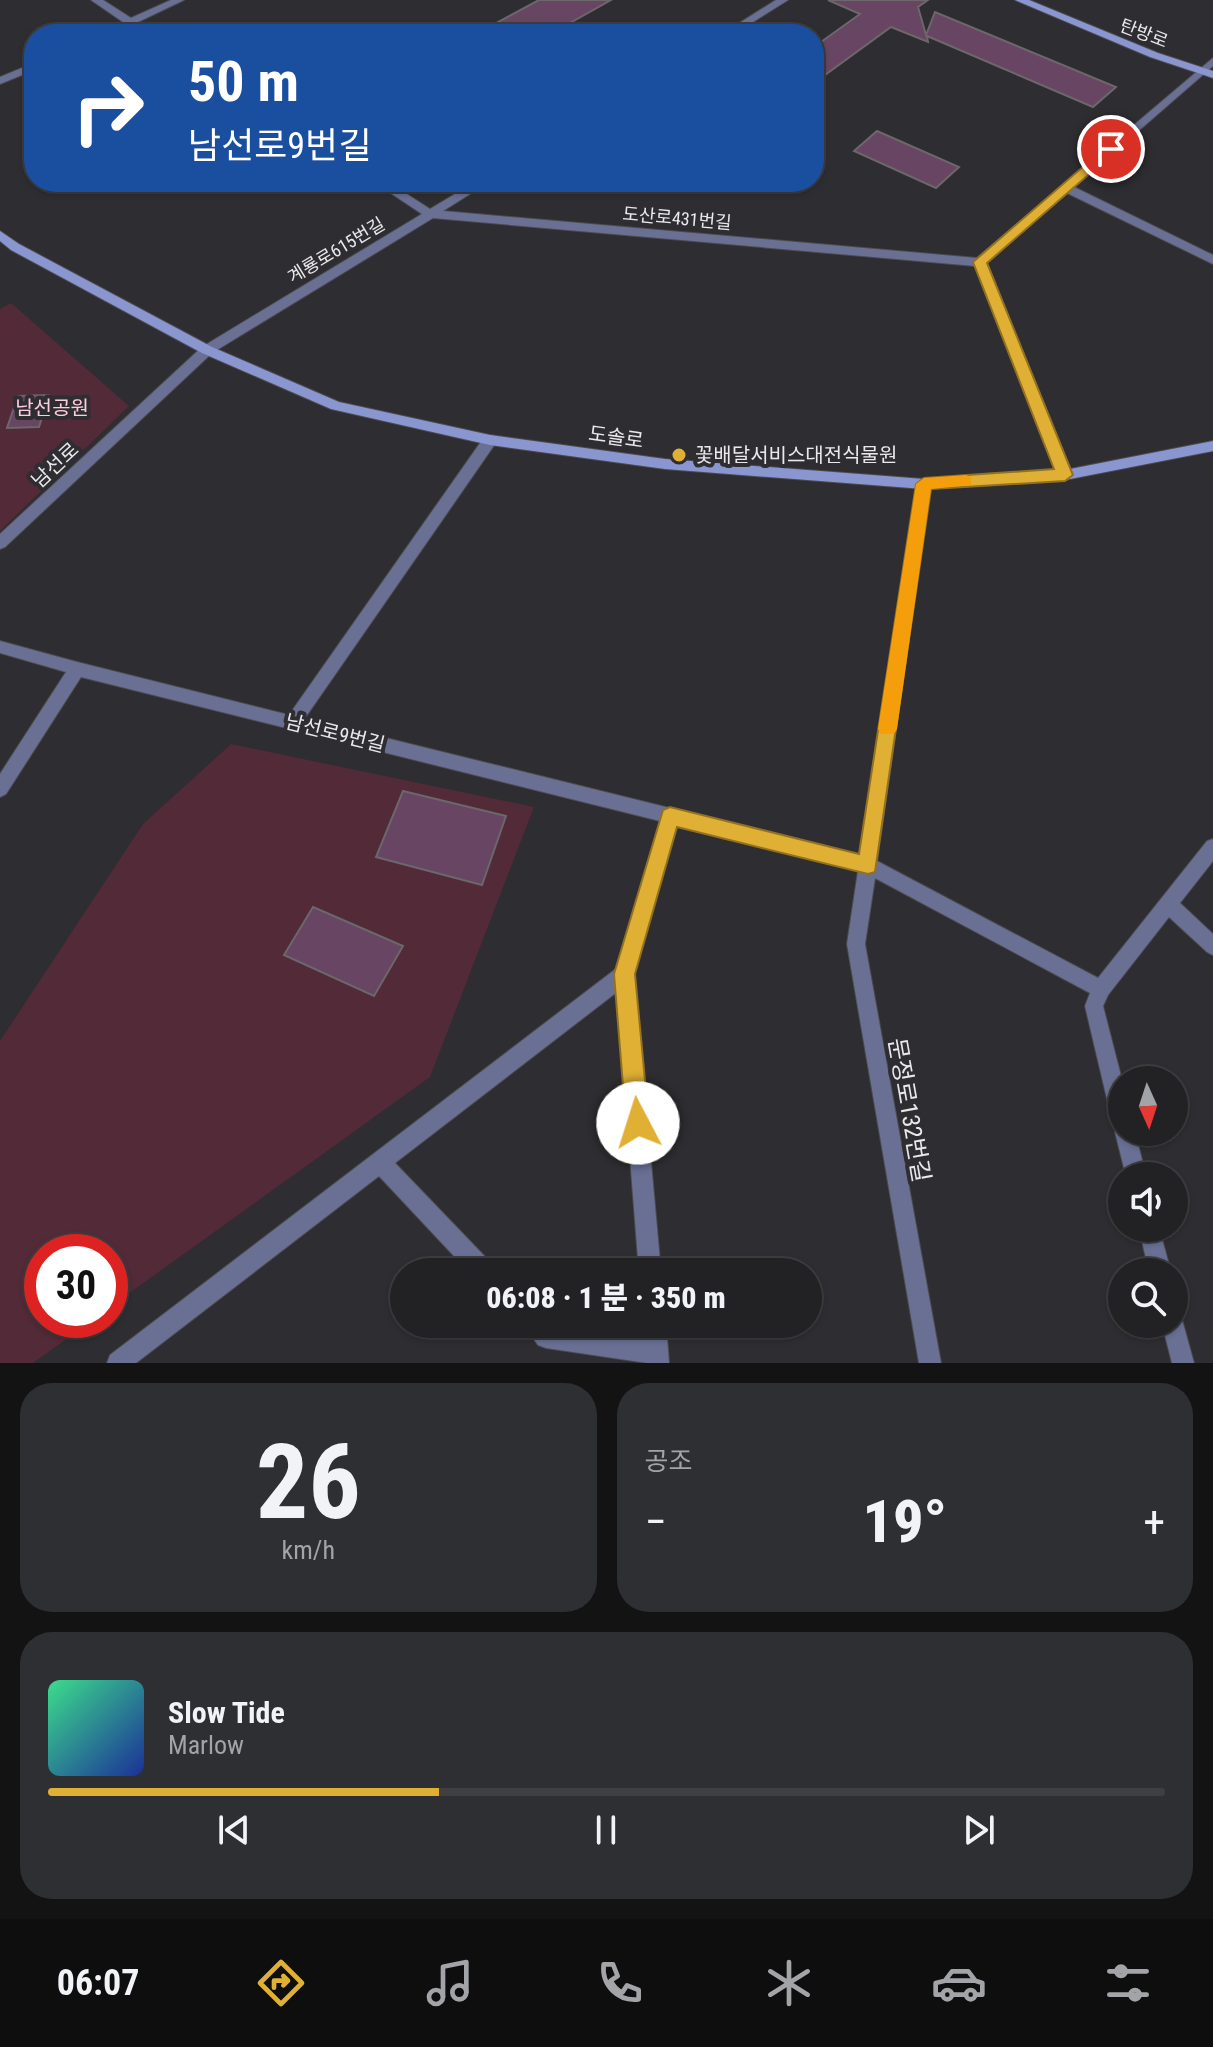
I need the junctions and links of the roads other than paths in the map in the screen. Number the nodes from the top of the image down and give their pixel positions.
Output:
1 (96, 0) edge
2 (179, 0) edge
3 (783, 0) edge
4 (1020, 0) edge
5 (130, 22) junction
6 (126, 24) edge
7 (133, 24) edge
8 (743, 24) edge
9 (1213, 61) edge
10 (24, 70) edge
11 (1207, 73) edge
12 (0, 81) edge
13 (1066, 188) junction
14 (396, 192) edge
15 (466, 192) edge
16 (430, 214) junction
17 (0, 235) edge
18 (1213, 260) edge
19 (980, 262) junction
20 (207, 350) junction
21 (490, 440) junction
22 (1213, 446) edge
23 (1065, 475) junction
24 (924, 484) junction
25 (0, 543) edge
26 (0, 647) edge
27 (77, 669) junction
28 (293, 722) junction
29 (0, 789) edge
30 (670, 816) junction
31 (1213, 847) edge
32 (868, 865) junction
33 (1168, 904) junction
34 (1213, 946) edge
35 (625, 974) junction
36 (1101, 989) junction
37 (1109, 1066) edge
38 (380, 1162) junction
39 (471, 1258) edge
40 (649, 1258) edge
41 (552, 1338) edge
42 (1177, 1338) edge
43 (658, 1357) edge
44 (131, 1359) edge
45 (930, 1363) edge
46 (1183, 1363) edge

1 - 5 street
2 - 5 street
3 - 8 street
4 - 11 street, 탄방로
5 - 6 street
5 - 7 street
9 - 11 street
10 - 12 street
11 - 13 street
13 - 18 street
13 - 19 street
14 - 16 street, 도산로431번길
15 - 16 street, 계룡로615번길
16 - 19 street, 도산로431번길
16 - 20 street, 계룡로615번길
17 - 20 street, 도솔로
19 - 23 street
20 - 21 street, 도솔로
20 - 25 street, 남선로
21 - 24 street, 도솔로
21 - 28 street
22 - 23 street, 도솔로
23 - 24 street, 도솔로
24 - 32 street, 문정로132번길
26 - 27 street, 남선로9번길
27 - 28 street, 남선로9번길
27 - 29 street
28 - 30 street, 남선로9번길
30 - 32 street, 남선로9번길
30 - 35 street
31 - 33 street
32 - 36 street
32 - 45 street, 문정로132번길
33 - 34 street
33 - 36 street
35 - 38 street
35 - 40 street
36 - 37 street
38 - 39 street
38 - 44 street
41 - 43 street
42 - 46 street

